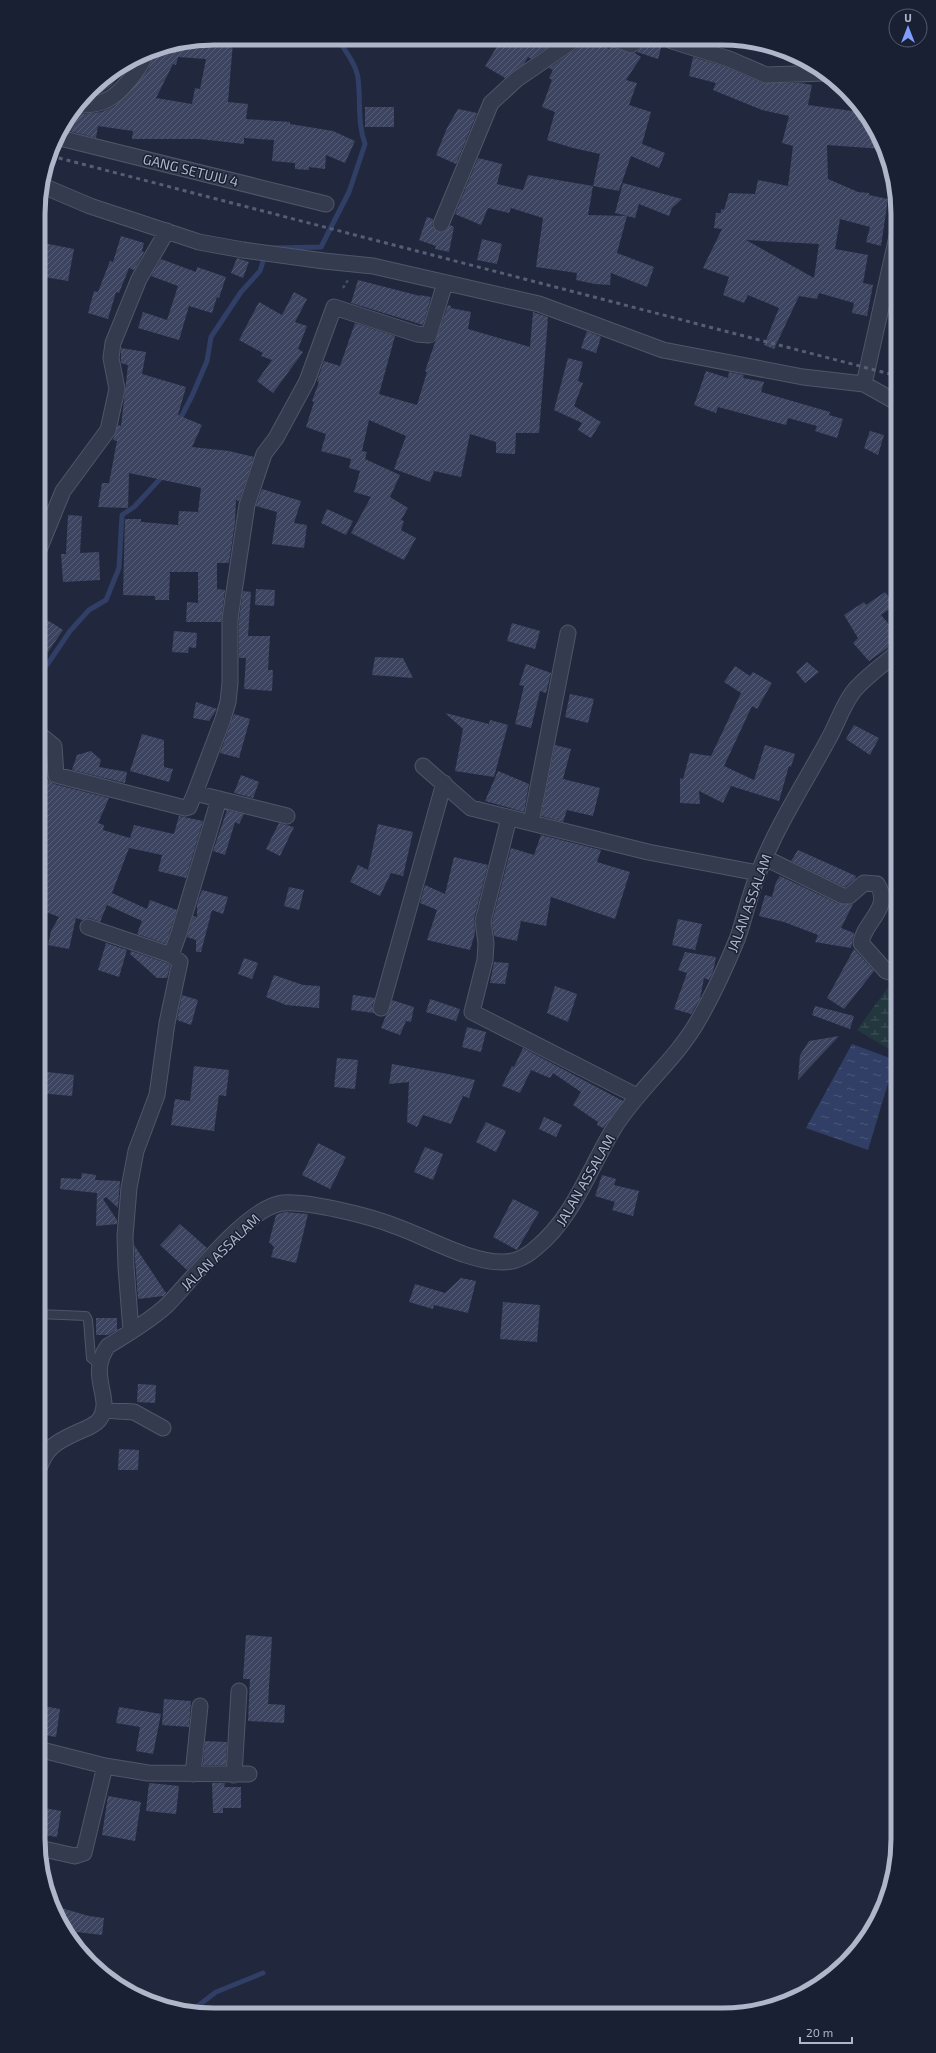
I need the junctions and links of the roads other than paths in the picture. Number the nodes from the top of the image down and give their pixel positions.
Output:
1 (567, 45) edge
2 (685, 45) edge
3 (143, 60) edge
4 (815, 73) edge
5 (86, 104) edge
6 (62, 139) edge
7 (47, 188) edge
8 (326, 204) dead end
9 (441, 224) dead end
10 (167, 231) junction
11 (891, 263) edge
12 (445, 283) junction
13 (864, 384) junction
14 (891, 399) edge
15 (45, 535) edge
16 (568, 633) dead end
17 (891, 658) edge
18 (45, 739) edge
19 (423, 766) dead end
20 (444, 784) junction
21 (195, 793) junction
22 (219, 799) junction
23 (287, 816) dead end
24 (509, 818) junction
25 (531, 823) junction
26 (765, 858) junction
27 (758, 873) junction
28 (88, 926) dead end
29 (170, 955) junction
30 (891, 972) edge
31 (381, 1008) dead end
32 (637, 1096) junction
33 (45, 1314) edge
34 (132, 1331) junction
35 (98, 1364) junction
36 (103, 1410) junction
37 (163, 1428) dead end
38 (45, 1456) edge
39 (239, 1691) dead end
40 (200, 1706) dead end
41 (45, 1751) edge
42 (105, 1766) junction
43 (193, 1774) junction
44 (250, 1774) dead end
45 (234, 1775) junction
46 (45, 1849) edge

1 - 9 street
2 - 4 street
3 - 5 street
6 - 8 street, GANG SETUJU 4
7 - 10 street
10 - 12 street
10 - 15 street
11 - 13 street
12 - 13 street
12 - 21 street
13 - 14 street
16 - 25 street
17 - 26 street, JALAN ASSALAM
18 - 21 street
19 - 20 street
20 - 24 street
20 - 31 street
21 - 22 street
22 - 23 street
22 - 29 street
24 - 25 street
24 - 32 street
25 - 27 street
26 - 27 street, JALAN ASSALAM
26 - 30 street
27 - 32 street, JALAN ASSALAM
28 - 29 street
29 - 34 street
32 - 34 street, JALAN ASSALAM
33 - 35 lane
34 - 35 street, JALAN ASSALAM
35 - 36 street
36 - 37 street
36 - 38 street
39 - 45 street
40 - 43 street
41 - 42 street
42 - 43 street
42 - 46 street
43 - 45 street
44 - 45 street

